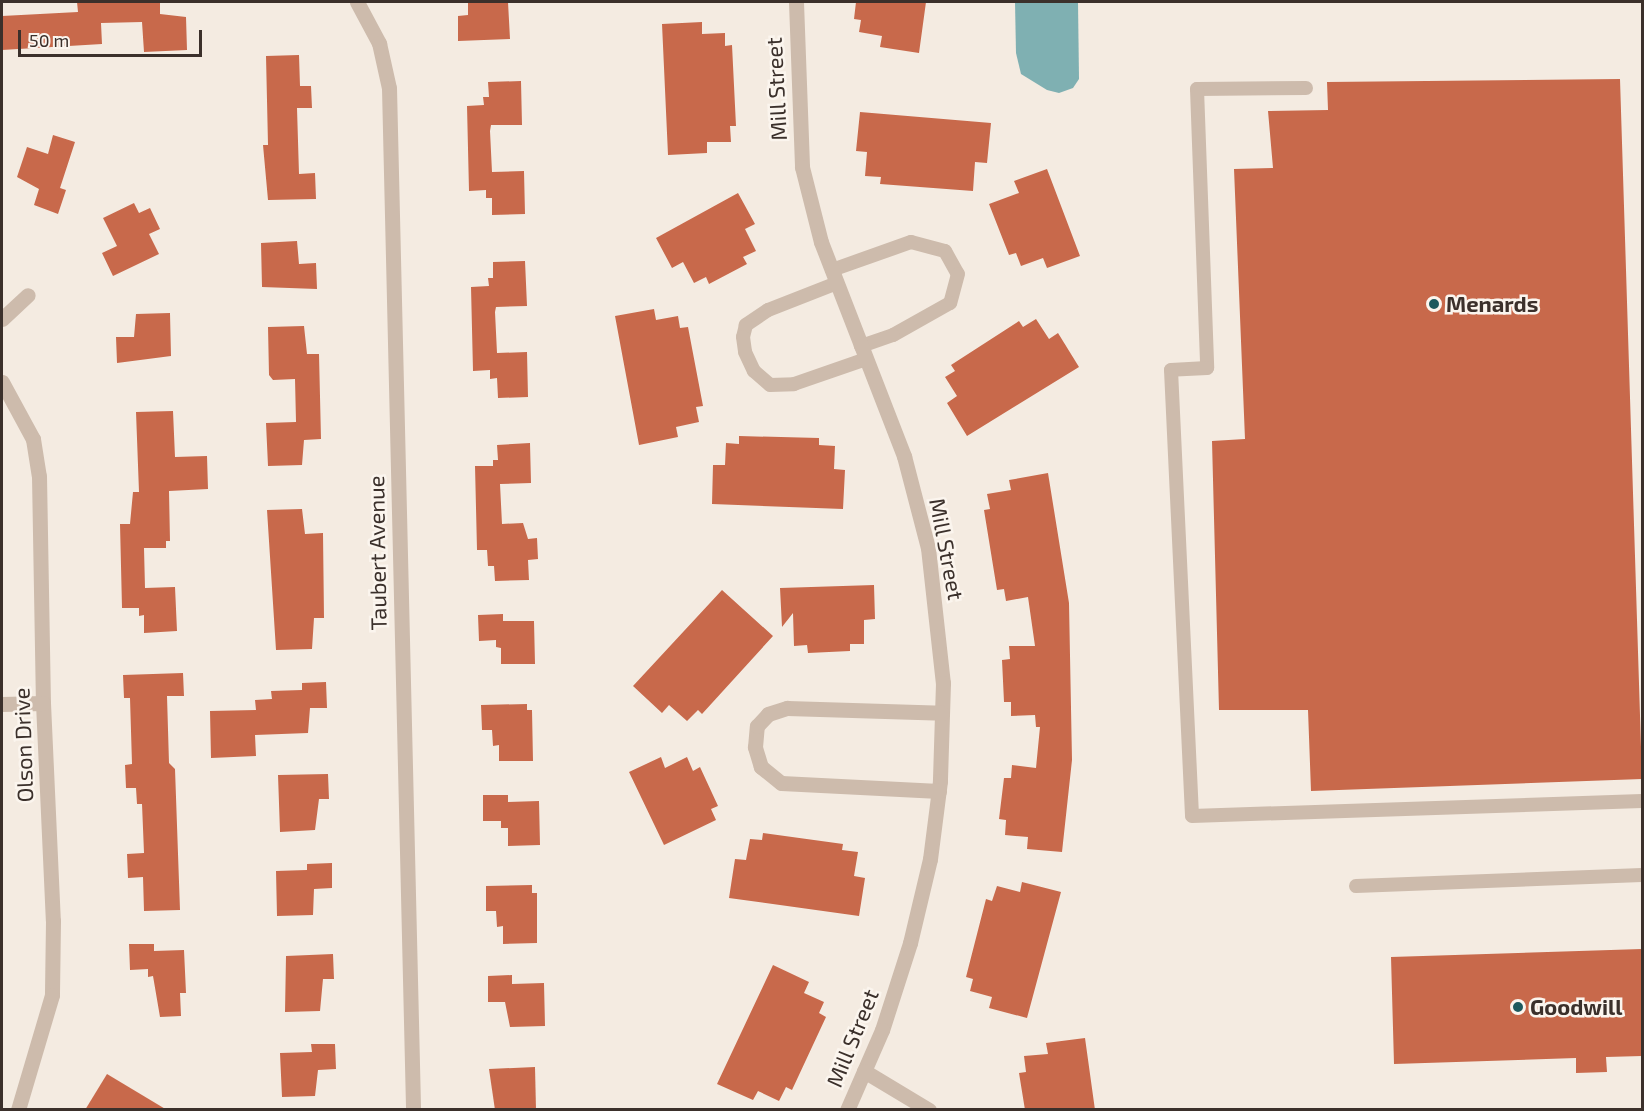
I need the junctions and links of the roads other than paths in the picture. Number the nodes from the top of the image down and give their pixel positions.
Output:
1 (357, 2) edge
2 (795, 2) edge
3 (1306, 88) dead end
4 (834, 277) junction
5 (28, 296) dead end
6 (2, 319) edge
7 (863, 353) junction
8 (2, 382) edge
9 (2, 704) edge
10 (43, 704) junction
11 (942, 713) junction
12 (939, 791) junction
13 (1642, 801) edge
14 (1642, 875) edge
15 (1356, 886) dead end
16 (864, 1071) junction
17 (18, 1110) edge
18 (413, 1110) edge
19 (847, 1110) edge
20 (928, 1110) edge

1 - 18 street, Taubert Avenue
2 - 4 street, Mill Street
3 - 13 lane
4 - 7 street, Mill Street
4 - 7 lane
4 - 7 lane
5 - 6 street
7 - 11 street, Mill Street
8 - 10 street, Olson Drive
9 - 10 street
10 - 17 street, Olson Drive
11 - 12 street, Mill Street
11 - 12 street
12 - 16 street, Mill Street
14 - 15 lane
16 - 19 street, Mill Street
16 - 20 street

